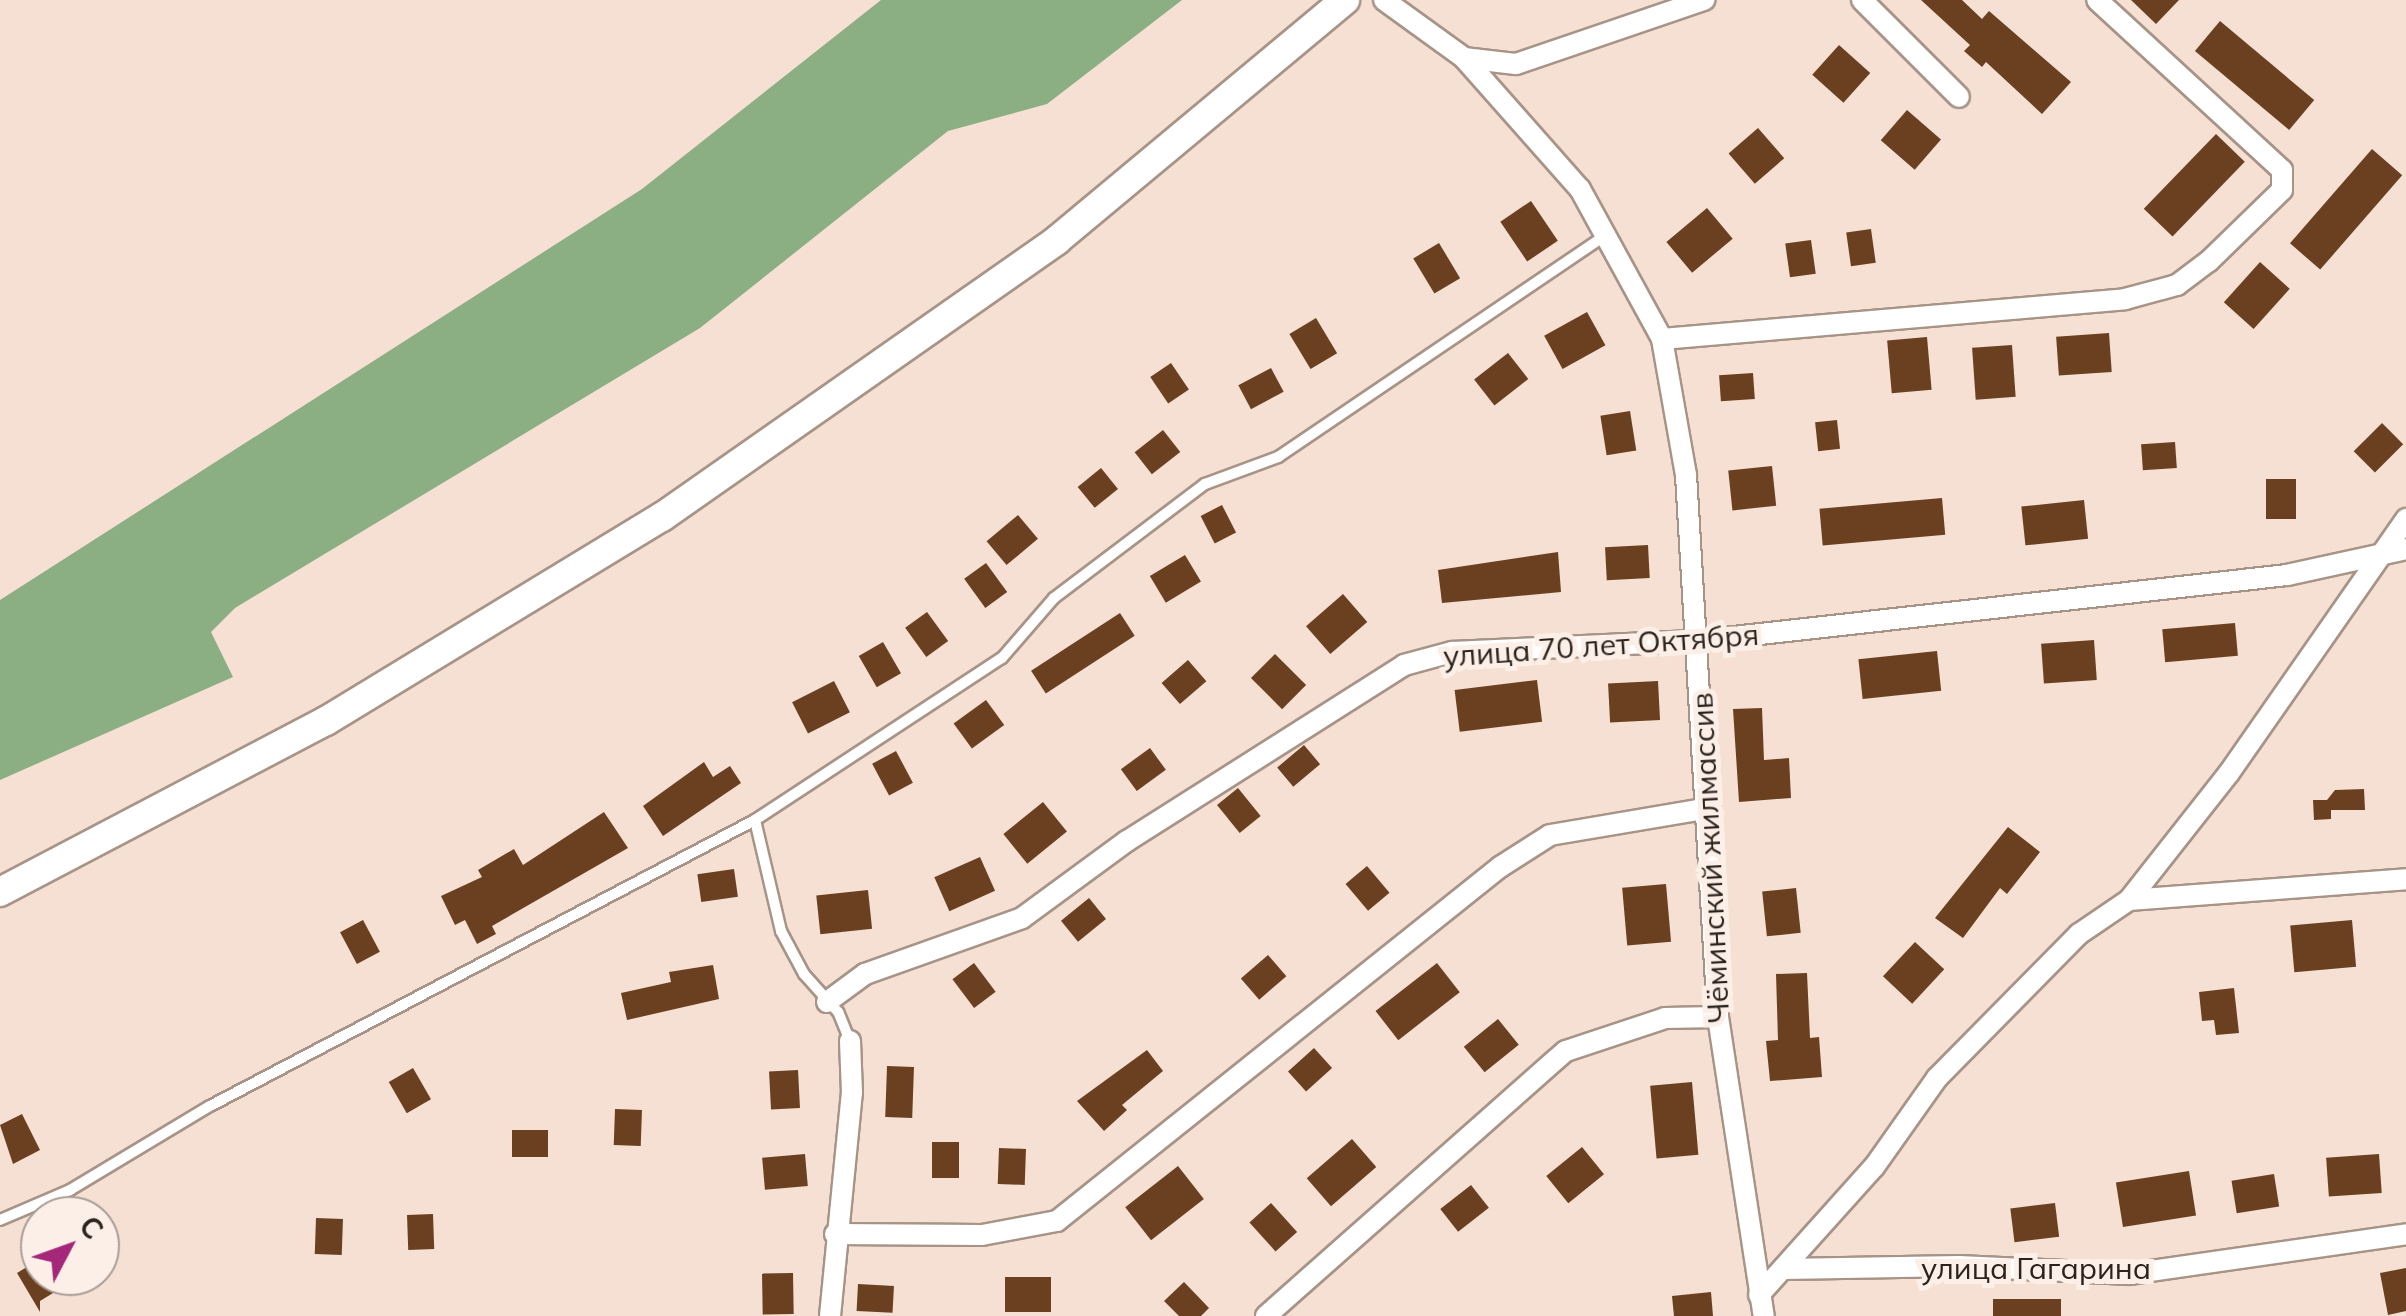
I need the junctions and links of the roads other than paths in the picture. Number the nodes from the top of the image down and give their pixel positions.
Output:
1 (1345, 0) edge
2 (1384, 0) edge
3 (1704, 0) edge
4 (1862, 0) edge
5 (2097, 0) edge
6 (1464, 58) junction
7 (1959, 97) dead end
8 (1608, 234) junction
9 (1662, 339) junction
10 (2406, 520) edge
11 (2397, 551) edge
12 (1698, 641) junction
13 (1703, 808) junction
14 (754, 820) junction
15 (2406, 879) edge
16 (0, 892) edge
17 (2129, 900) junction
18 (827, 1002) junction
19 (1718, 1017) junction
20 (850, 1041) joint
21 (0, 1220) edge
22 (835, 1234) junction
23 (2406, 1234) edge
24 (1784, 1270) junction
25 (1759, 1295) junction
26 (830, 1316) edge
27 (1266, 1316) edge
28 (1764, 1316) edge

1 - 16 main road
2 - 6 street, Чёминский жилмассив
3 - 6 street, Чёминский жилмассив
4 - 7 street
5 - 9 street
6 - 8 street, Чёминский жилмассив
8 - 9 street, Чёминский жилмассив
8 - 14 lane
9 - 12 street, Чёминский жилмассив
10 - 11 street
11 - 12 street, улица 70 лет Октября
11 - 17 street
12 - 13 street, Чёминский жилмассив
12 - 18 street, улица 70 лет Октября
13 - 19 street, Чёминский жилмассив
13 - 22 street
14 - 18 lane
14 - 21 lane
15 - 17 street
17 - 24 street
18 - 20 lane
19 - 25 street, Чёминский жилмассив
19 - 27 street
20 - 22 street
22 - 26 street
23 - 24 street, улица Гагарина
24 - 25 street
25 - 28 street, Чёминский жилмассив

